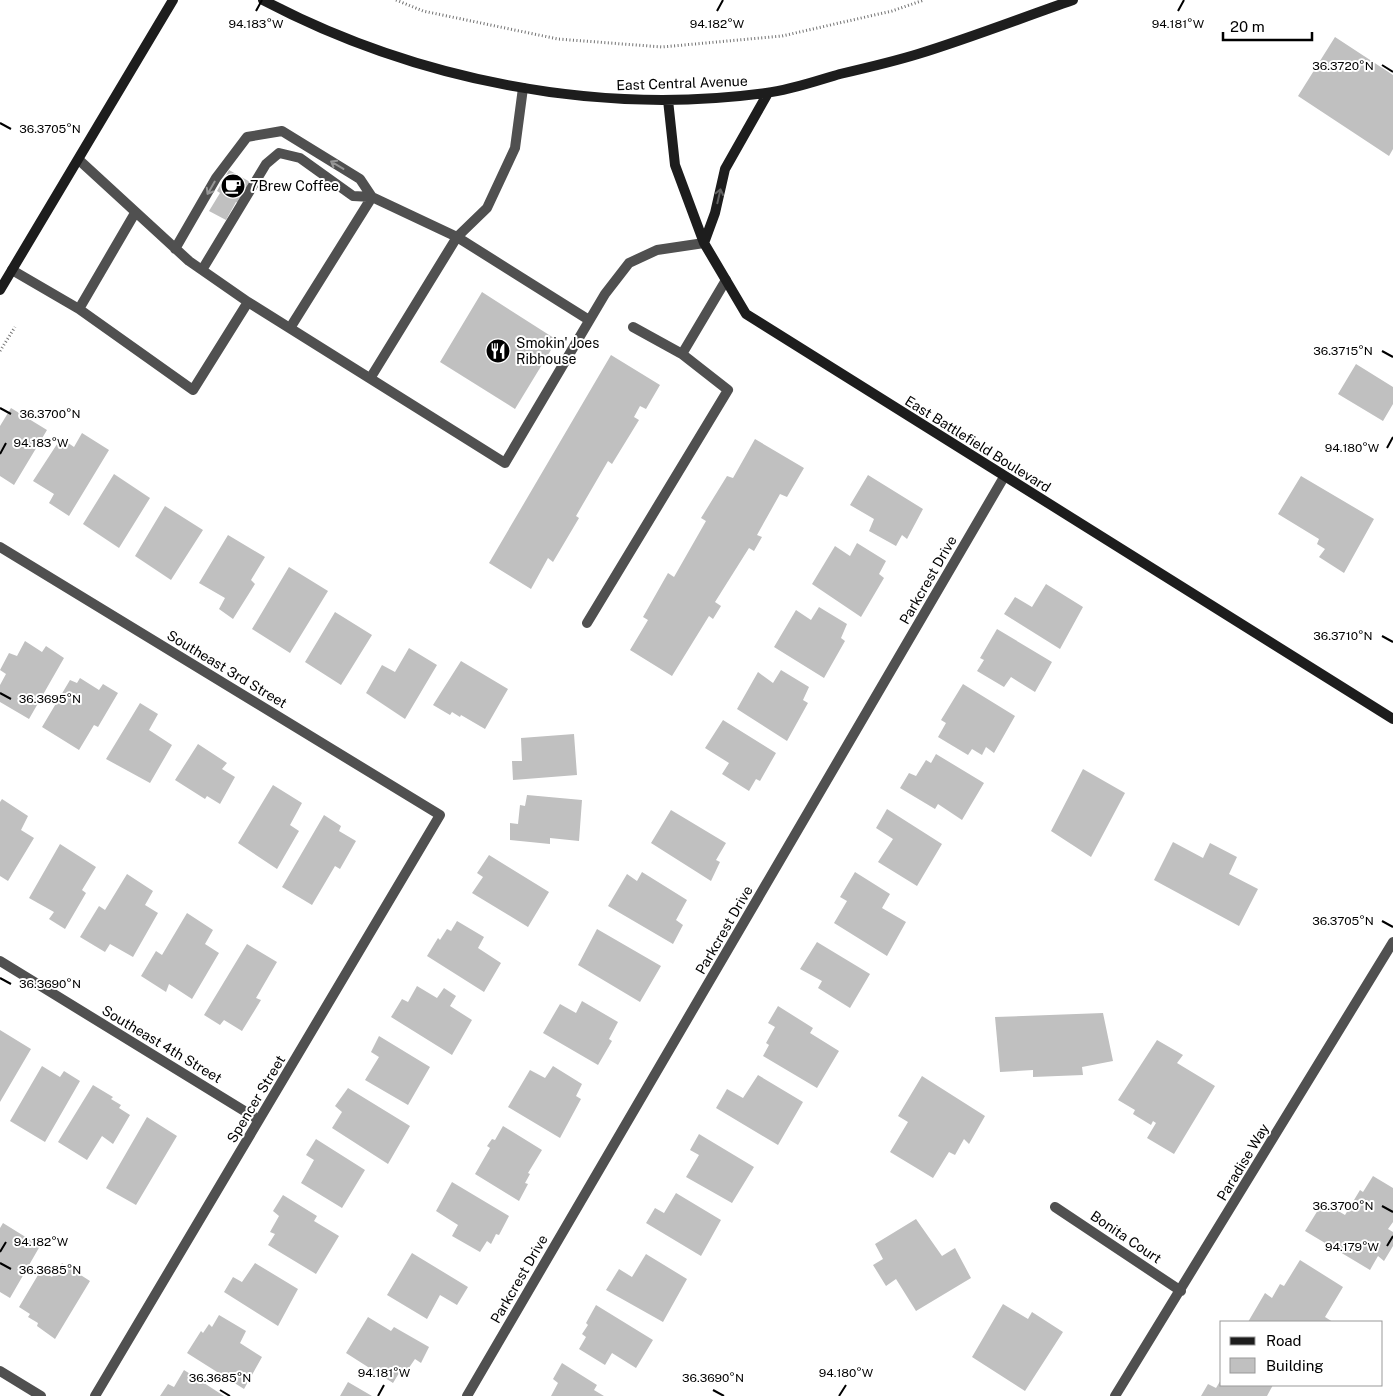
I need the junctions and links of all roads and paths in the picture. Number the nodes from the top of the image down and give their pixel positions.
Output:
1 (173, 0) edge
2 (263, 0) edge
3 (396, 0) edge
4 (924, 0) edge
5 (1073, 0) edge
6 (523, 88) junction
7 (768, 93) junction
8 (668, 100) junction
9 (79, 160) junction
10 (372, 197) junction
11 (135, 213) junction
12 (457, 237) junction
13 (704, 243) junction
14 (176, 249) junction
15 (12, 270) junction
16 (202, 270) junction
17 (726, 280) junction
18 (0, 290) edge
19 (248, 302) junction
20 (79, 309) junction
21 (589, 320) junction
22 (15, 327) dead end
23 (633, 327) dead end
24 (290, 328) junction
25 (0, 351) edge
26 (682, 354) junction
27 (371, 377) junction
28 (1004, 477) junction
29 (0, 547) edge
30 (587, 623) dead end
31 (1393, 719) edge
32 (440, 815) joint
33 (1393, 942) edge
34 (0, 961) edge
35 (259, 1120) junction
36 (1055, 1207) dead end
37 (1181, 1291) junction
38 (0, 1371) edge
39 (41, 1396) edge
40 (95, 1396) edge
41 (467, 1396) edge
42 (1115, 1396) edge

1 - 9 street
2 - 6 street, East Central Avenue
3 - 4 path
5 - 7 street, East Central Avenue
6 - 8 street, East Central Avenue
6 - 12 street
7 - 8 street, East Central Avenue
13 -> 7 street
8 - 13 street, East Battlefield Boulevard
9 - 11 street
9 - 15 street
10 - 12 street
10 -> 14 street
10 - 16 street
10 - 24 street
11 - 14 street
11 - 20 street
12 - 21 street
12 - 27 street
13 - 17 street, East Battlefield Boulevard
13 - 21 street
14 - 16 street
15 - 18 street
15 - 20 street
16 - 19 street
17 - 26 street
17 - 28 street, East Battlefield Boulevard
19 - 20 street
19 - 24 street
21 - 27 street
22 - 25 path
23 - 26 street
24 - 27 street
26 - 30 street
28 - 31 street, East Battlefield Boulevard
28 - 41 street, Parkcrest Drive
29 - 32 street, Southeast 3rd Street
32 - 35 street, Spencer Street
33 - 37 street, Paradise Way
34 - 35 street, Southeast 4th Street
35 - 40 street, Spencer Street
36 - 37 street, Bonita Court
37 - 42 street, Paradise Way
38 - 39 street

